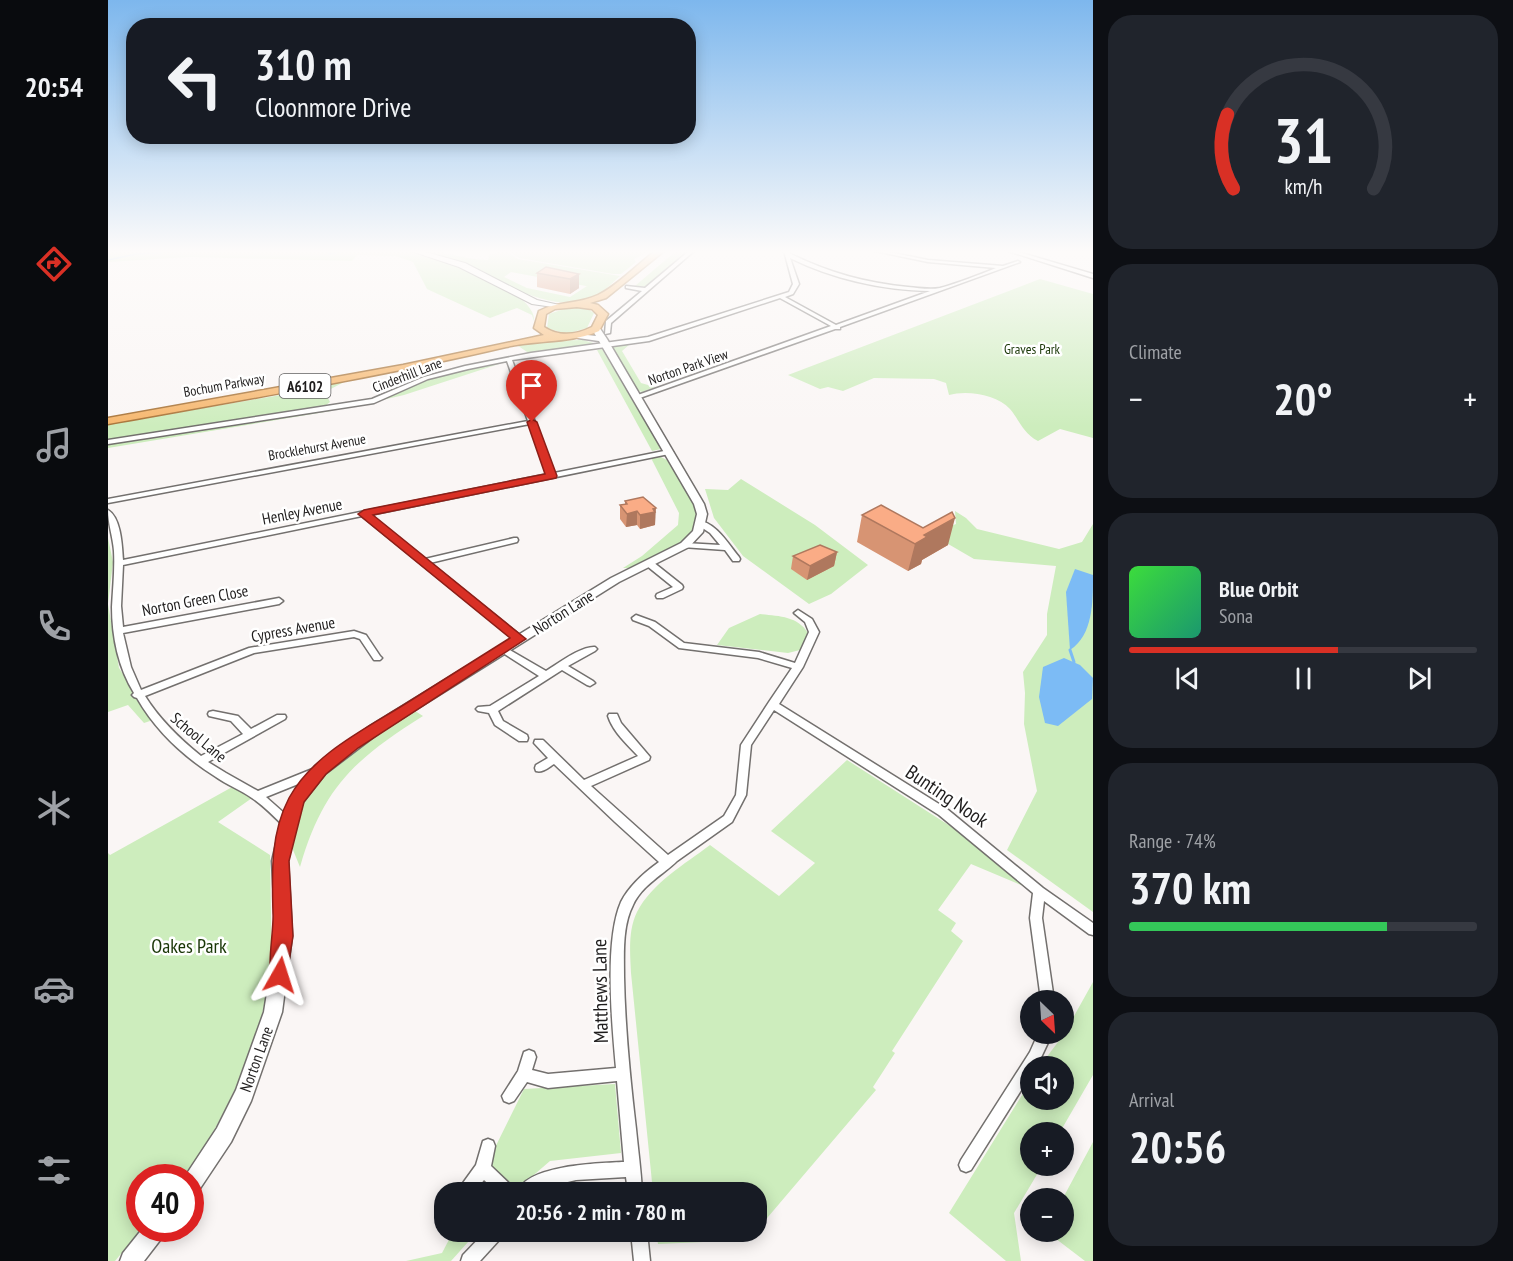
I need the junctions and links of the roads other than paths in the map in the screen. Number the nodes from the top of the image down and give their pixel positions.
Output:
1 (540, 310) edge
2 (550, 310) edge
3 (600, 310) edge
4 (622, 310) edge
5 (741, 310) edge
6 (805, 310) edge
7 (887, 310) edge
8 (542, 313) junction
9 (539, 328) junction
10 (838, 328) junction
11 (596, 329) junction
12 (558, 336) junction
13 (578, 336) junction
14 (606, 339) junction
15 (509, 359) junction
16 (637, 397) junction
17 (108, 414) edge
18 (108, 421) edge
19 (532, 422) junction
20 (108, 442) edge
21 (669, 452) junction
22 (552, 476) junction
23 (108, 501) edge
24 (108, 512) edge
25 (364, 514) junction
26 (701, 523) junction
27 (514, 540) dead end
28 (685, 546) junction
29 (726, 548) junction
30 (736, 559) dead end
31 (423, 562) junction
32 (118, 563) junction
33 (650, 564) junction
34 (660, 596) dead end
35 (279, 600) dead end
36 (798, 613) dead end
37 (636, 618) dead end
38 (118, 631) junction
39 (519, 639) junction
40 (503, 649) junction
41 (592, 649) dead end
42 (377, 658) dead end
43 (562, 666) junction
44 (798, 667) junction
45 (547, 676) junction
46 (590, 683) dead end
47 (137, 694) junction
48 (772, 704) junction
49 (213, 714) dead end
50 (613, 716) dead end
51 (281, 717) dead end
52 (249, 734) junction
53 (523, 738) dead end
54 (539, 743) dead end
55 (555, 758) junction
56 (201, 761) junction
57 (540, 768) dead end
58 (320, 770) junction
59 (585, 784) junction
60 (257, 796) junction
61 (288, 823) junction
62 (669, 863) junction
63 (1040, 891) junction
64 (1093, 930) edge
65 (1046, 990) edge
66 (1041, 1044) edge
67 (529, 1057) dead end
68 (524, 1074) junction
69 (624, 1074) junction
70 (509, 1096) dead end
71 (488, 1146) dead end
72 (204, 1165) edge
73 (966, 1165) dead end
74 (483, 1169) junction
75 (633, 1169) junction
76 (473, 1182) edge
77 (497, 1182) edge
78 (540, 1182) edge
79 (634, 1182) edge
80 (146, 1242) edge
81 (486, 1242) edge
82 (640, 1242) edge
83 (131, 1261) edge
84 (469, 1261) edge
85 (642, 1261) edge

1 - 8 main road
2 - 8 highway
3 - 11 highway
4 - 14 street
5 - 14 street, Cinderhill Lane
6 - 10 street
7 - 10 street, Norton Park View
8 - 9 highway
9 - 12 highway
9 - 17 highway, Bochum Parkway / A6102
10 - 16 street, Norton Park View
11 - 13 highway
11 - 14 street
12 - 13 highway, Bochum Parkway
12 - 18 highway, Bochum Parkway / A6102
13 - 14 street
14 - 15 street, Cinderhill Lane
14 - 16 street
15 - 19 street
15 - 20 street, Cinderhill Lane
16 - 21 street
19 - 22 street
19 - 23 street, Brocklehurst Avenue
21 - 22 street, Henley Avenue
21 - 26 street
22 - 25 street, Henley Avenue
24 - 32 street, School Lane
25 - 31 street
25 - 32 street, Henley Avenue
26 - 28 street, Norton Lane
26 - 29 street
27 - 31 street
28 - 29 street
28 - 33 street, Norton Lane
29 - 30 street
31 - 39 street
32 - 38 street, School Lane
33 - 34 street
33 - 39 street, Norton Lane
35 - 38 street, Norton Green Close
36 - 44 street, Matthews Lane
37 - 44 street
38 - 47 street, School Lane
39 - 40 street, Norton Lane
40 - 45 street
40 - 58 street, Norton Lane
41 - 43 street
42 - 47 street, Cypress Avenue
43 - 45 street
43 - 46 street
44 - 48 street, Matthews Lane
45 - 53 street
47 - 56 street, School Lane
48 - 62 street, Matthews Lane
48 - 63 street, Bunting Nook
49 - 52 street
50 - 59 street
51 - 52 street
52 - 56 street
54 - 55 street
55 - 57 street
55 - 59 street
56 - 60 street, School Lane
58 - 60 street
58 - 61 street, Norton Lane
59 - 62 street
60 - 61 street, School Lane
61 - 72 street, Norton Lane
62 - 69 street, Matthews Lane
63 - 64 street, Bunting Nook
63 - 65 street
66 - 73 street
67 - 68 street
68 - 69 street
68 - 70 street
69 - 75 street, Matthews Lane
71 - 74 street
74 - 76 street
74 - 77 street
75 - 78 street
75 - 79 street, Matthews Lane
80 - 83 street
81 - 84 street
82 - 85 street

